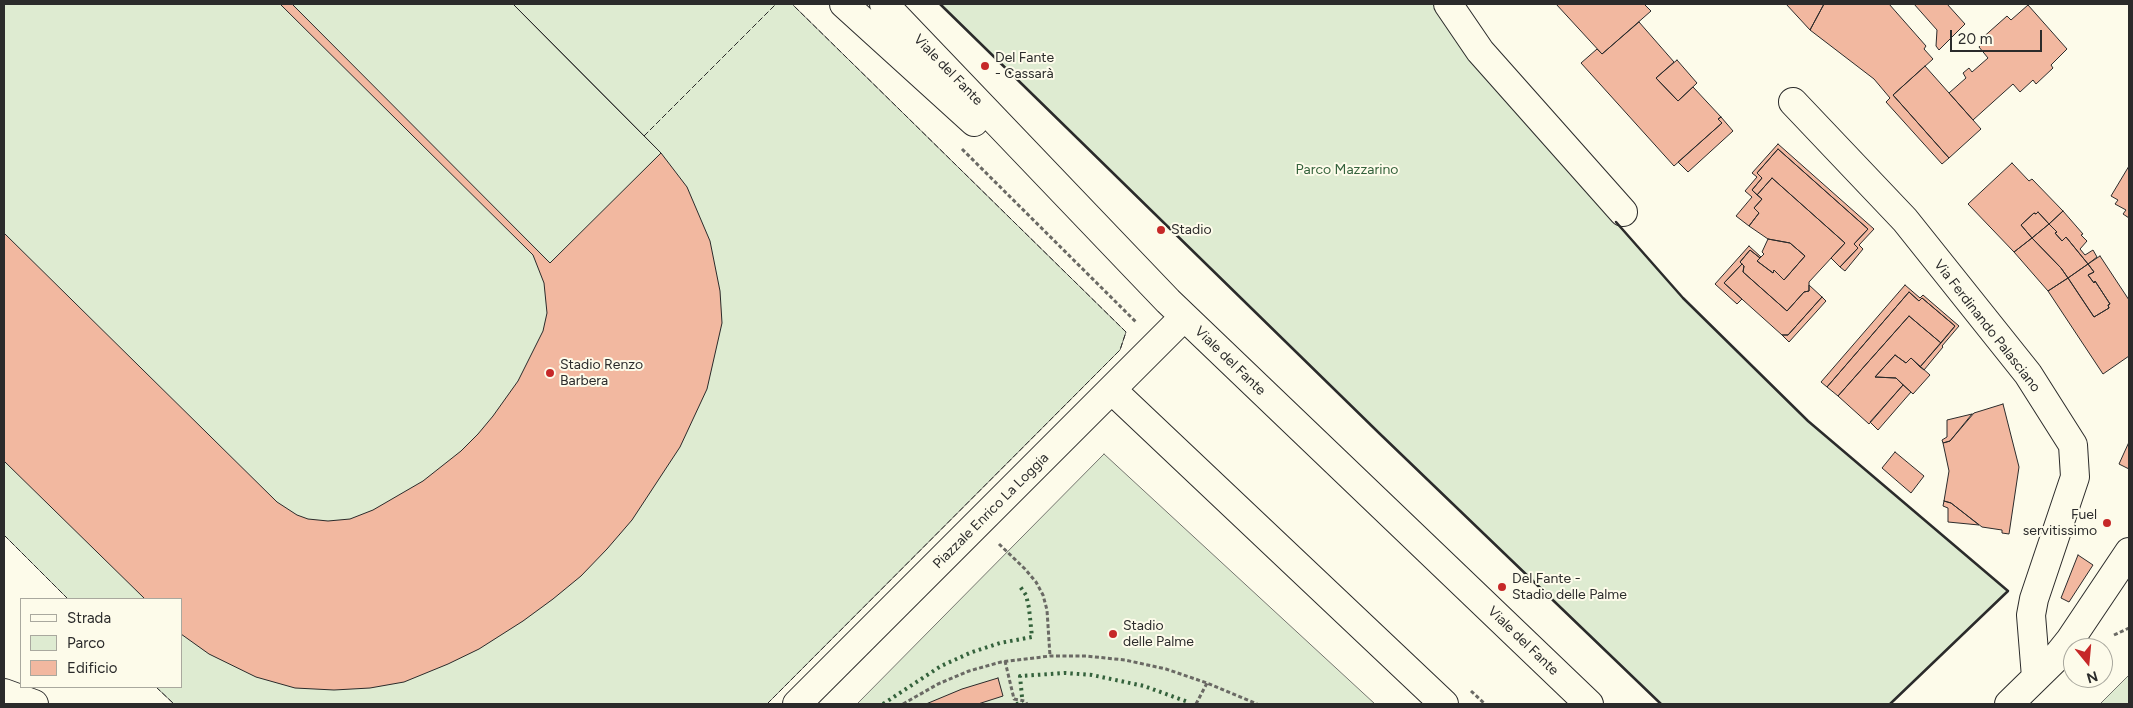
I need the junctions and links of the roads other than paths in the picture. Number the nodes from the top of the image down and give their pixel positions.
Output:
1 (844, 4) edge
2 (849, 4) edge
3 (1448, 4) edge
4 (881, 10) edge
5 (1793, 102) dead end
6 (1623, 212) dead end
7 (1176, 309) junction
8 (1112, 390) junction
9 (2129, 552) edge
10 (2036, 678) junction
11 (4, 693) edge
12 (34, 704) edge
13 (797, 704) edge
14 (1444, 704) edge
15 (1589, 704) edge
16 (2009, 704) edge

1 - 4 street
2 - 4 street
3 - 6 street
4 - 7 street, Viale del Fante
5 - 10 street, Via Ferdinando Palasciano
7 - 8 street, Piazzale Enrico La Loggia
7 - 15 street, Viale del Fante
8 - 13 street, Piazzale Enrico La Loggia
8 - 14 street
9 - 10 street
10 - 16 street
11 - 12 street

